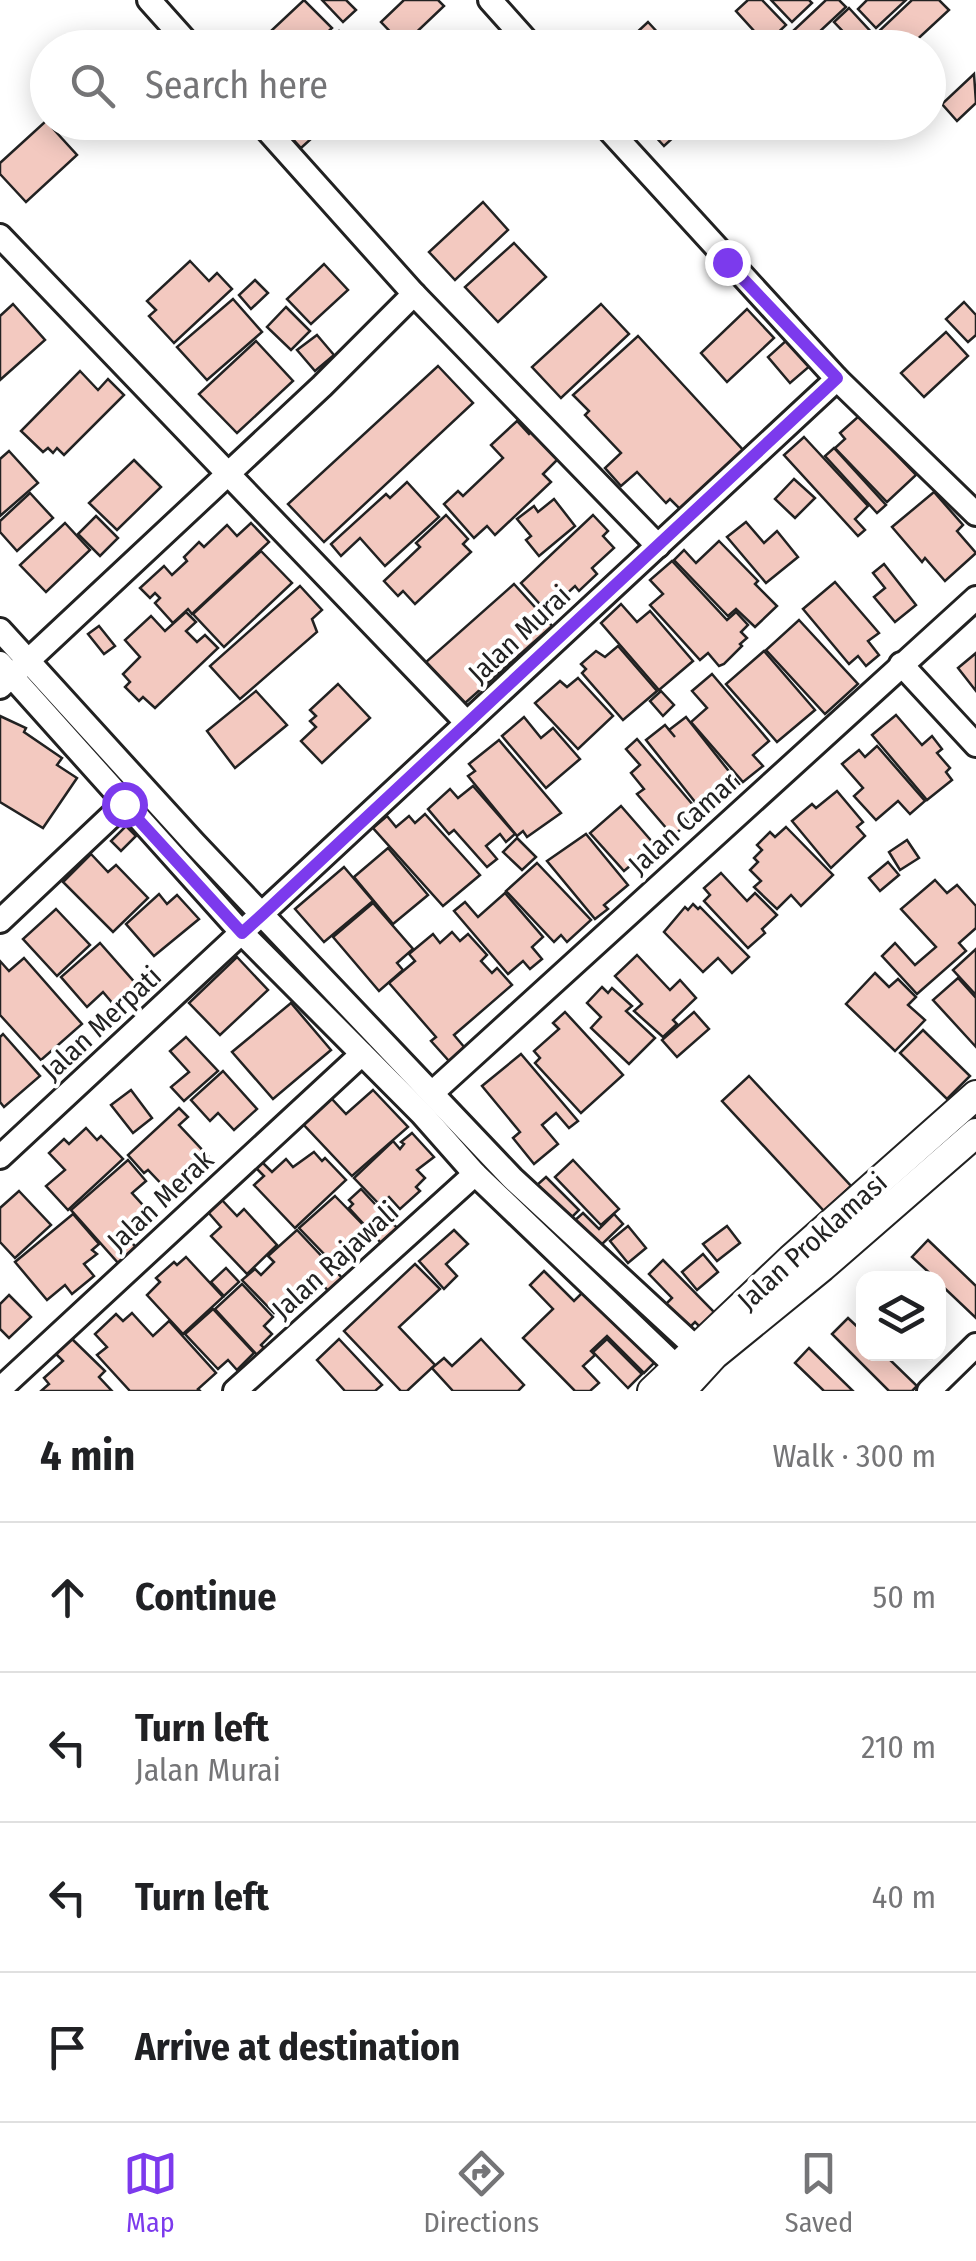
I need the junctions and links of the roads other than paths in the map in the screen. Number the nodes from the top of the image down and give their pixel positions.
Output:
1 (149, 0) edge
2 (490, 0) edge
3 (176, 30) edge
4 (517, 30) edge
5 (276, 140) edge
6 (619, 140) edge
7 (0, 236) edge
8 (414, 294) junction
9 (837, 378) junction
10 (230, 472) junction
11 (976, 514) edge
12 (658, 546) junction
13 (976, 598) edge
14 (0, 630) edge
15 (901, 664) junction
16 (10, 672) edge
17 (467, 723) junction
18 (976, 746) edge
19 (124, 804) junction
20 (263, 914) junction
21 (0, 921) edge
22 (242, 933) junction
23 (362, 1054) junction
24 (432, 1093) junction
25 (974, 1102) edge
26 (976, 1133) edge
27 (0, 1157) edge
28 (475, 1174) junction
29 (976, 1345) edge
30 (691, 1368) edge
31 (0, 1389) edge
32 (235, 1391) edge
33 (652, 1391) edge
34 (929, 1391) edge

1 - 3 street
2 - 4 street
5 - 8 street
6 - 9 street
7 - 10 street
8 - 10 street
8 - 12 street
9 - 11 street
9 - 12 street, Jalan Murai
10 - 16 street
10 - 17 street
12 - 17 street, Jalan Murai
13 - 15 street, Jalan Camar
14 - 16 street
15 - 18 street
15 - 24 street, Jalan Camar
16 - 19 street
16 - 20 street
17 - 20 street, Jalan Murai
19 - 21 street
19 - 22 street
20 - 22 street, Jalan Murai
20 - 24 street
22 - 23 street
22 - 27 street, Jalan Merpati
23 - 28 street
23 - 31 street, Jalan Merak
24 - 30 street
25 - 30 street, Jalan Proklamasi
26 - 30 street, Jalan Proklamasi
28 - 30 street
28 - 32 street, Jalan Rajawali
29 - 34 street
30 - 33 street, Jalan Proklamasi

